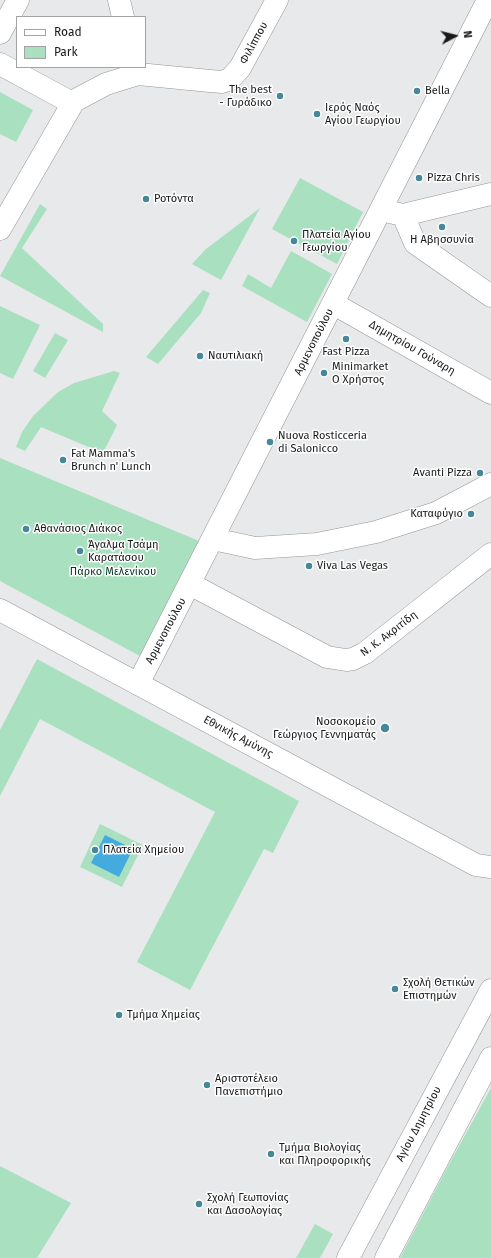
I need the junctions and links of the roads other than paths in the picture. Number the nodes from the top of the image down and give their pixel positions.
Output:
1 (18, 0) edge
2 (119, 0) edge
3 (277, 0) edge
4 (488, 0) edge
5 (124, 16) edge
6 (0, 33) edge
7 (0, 64) edge
8 (137, 71) edge
9 (72, 103) junction
10 (491, 194) edge
11 (381, 210) junction
12 (403, 215) junction
13 (0, 229) edge
14 (491, 296) edge
15 (334, 304) junction
16 (491, 393) edge
17 (491, 484) edge
18 (213, 539) junction
19 (491, 554) edge
20 (190, 584) junction
21 (0, 610) edge
22 (138, 684) junction
23 (486, 865) edge
24 (491, 881) edge
25 (491, 990) edge
26 (491, 1058) edge
27 (348, 1258) edge
28 (386, 1258) edge

1 - 6 street
2 - 5 street
3 - 8 street, Φιλίππου
4 - 11 street, Αρμενοπούλου
7 - 9 street
8 - 9 street
9 - 13 street
10 - 12 street
11 - 12 street
11 - 15 street, Αρμενοπούλου
12 - 14 street
15 - 16 street, Δημητρίου Γούναρη
15 - 18 street, Αρμενοπούλου
17 - 18 street
18 - 20 street, Αρμενοπούλου
19 - 20 street, Ν. Κ. Ακριτίδη
20 - 22 street, Αρμενοπούλου
21 - 22 street, Εθνικής Αμύνης
22 - 23 street, Εθνικής Αμύνης
23 - 24 street, Εθνικής Αμύνης
25 - 27 street, Αγίου Δημητρίου
26 - 28 street

